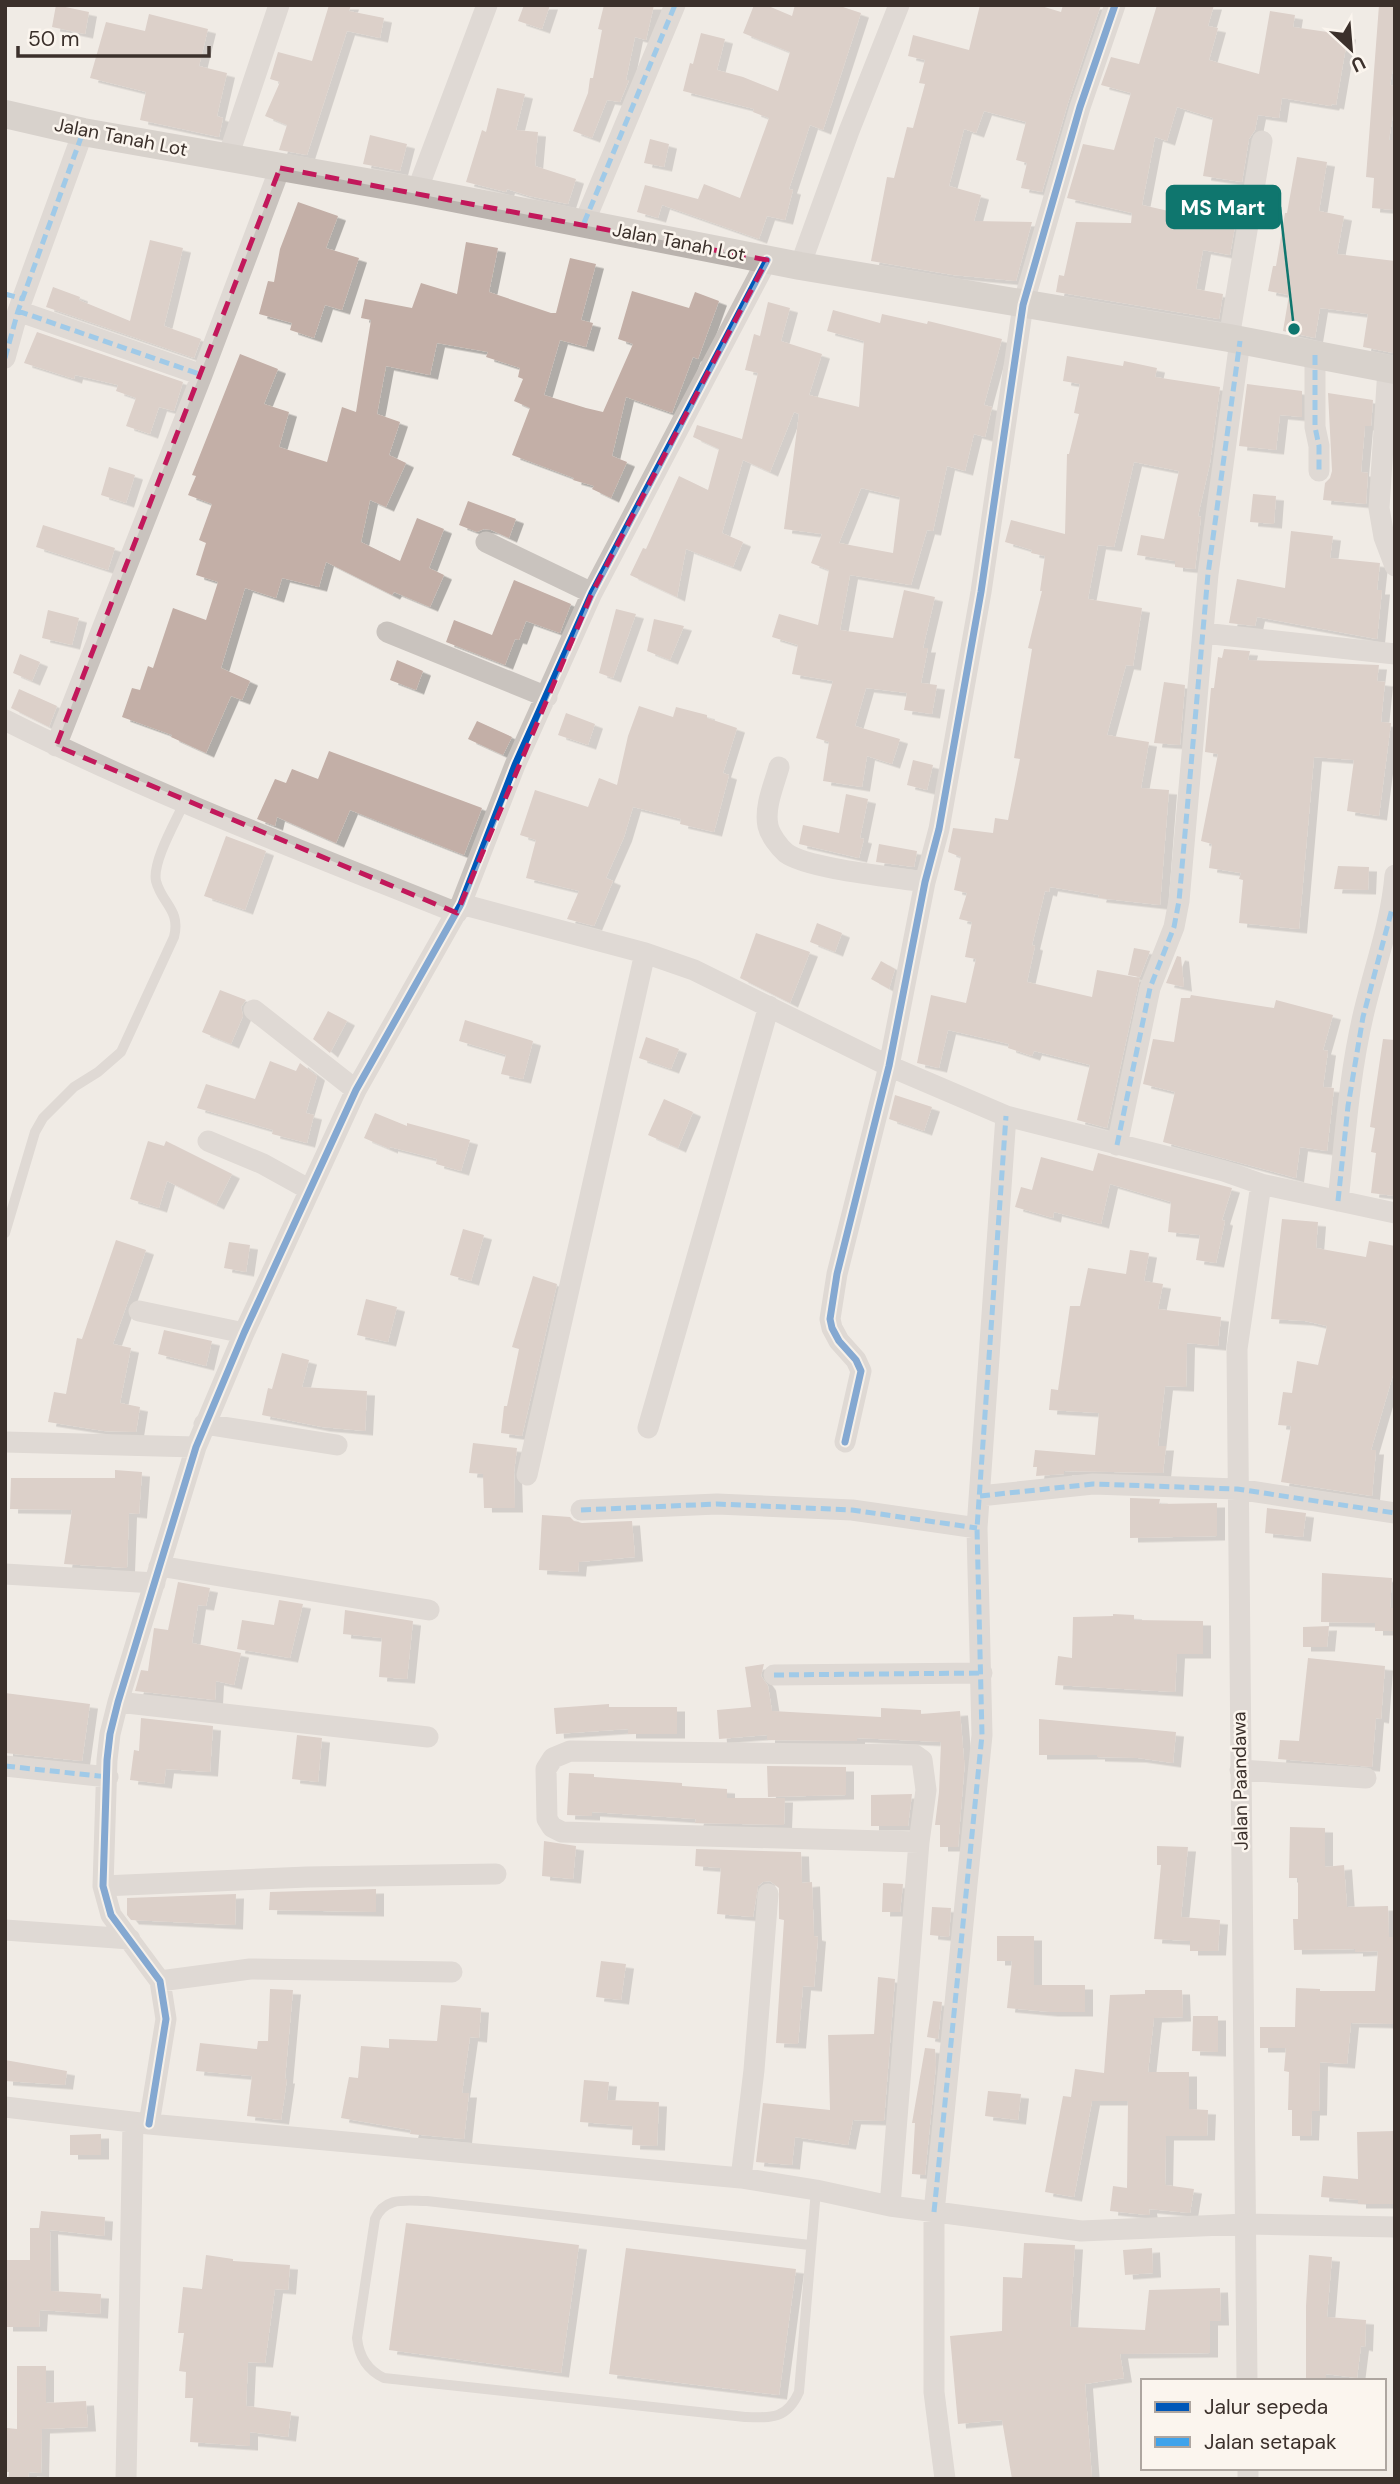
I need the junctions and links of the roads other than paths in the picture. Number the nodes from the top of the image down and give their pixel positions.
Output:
1 (279, 5) edge
2 (487, 5) edge
3 (675, 5) edge
4 (899, 5) edge
5 (1115, 5) edge
6 (5, 114) edge
7 (83, 132) junction
8 (1262, 142) dead end
9 (228, 157) junction
10 (280, 168) junction
11 (417, 191) junction
12 (584, 223) junction
13 (767, 260) junction
14 (800, 266) junction
15 (16, 301) edge
16 (1023, 305) junction
17 (1235, 339) junction
18 (1315, 355) junction
19 (5, 358) edge
20 (1392, 370) edge
21 (202, 375) junction
22 (1319, 471) dead end
23 (486, 542) dead end
24 (1395, 566) edge
25 (592, 593) junction
26 (387, 632) dead end
27 (1203, 633) junction
28 (1395, 654) edge
29 (547, 697) junction
30 (5, 720) edge
31 (56, 746) junction
32 (779, 767) dead end
33 (184, 803) junction
34 (1395, 875) edge
35 (925, 882) junction
36 (459, 909) junction
37 (1393, 910) edge
38 (645, 953) junction
39 (769, 1006) junction
40 (254, 1010) dead end
41 (889, 1066) junction
42 (356, 1090) junction
43 (1006, 1116) junction
44 (208, 1141) dead end
45 (1117, 1146) junction
46 (1261, 1184) junction
47 (310, 1190) junction
48 (1338, 1201) junction
49 (1395, 1213) edge
50 (5, 1233) edge
51 (139, 1311) dead end
52 (244, 1333) junction
53 (204, 1424) junction
54 (648, 1428) dead end
55 (5, 1442) edge
56 (845, 1442) dead end
57 (337, 1445) dead end
58 (195, 1447) junction
59 (527, 1475) dead end
60 (1237, 1489) junction
61 (980, 1496) junction
62 (581, 1510) dead end
63 (1395, 1513) edge
64 (977, 1528) junction
65 (5, 1574) edge
66 (157, 1574) junction
67 (429, 1610) dead end
68 (982, 1673) junction
69 (774, 1675) dead end
70 (118, 1702) junction
71 (429, 1737) dead end
72 (5, 1766) edge
73 (1240, 1770) junction
74 (108, 1777) junction
75 (1366, 1778) dead end
76 (919, 1842) junction
77 (496, 1874) dead end
78 (103, 1886) junction
79 (768, 1894) dead end
80 (5, 1930) edge
81 (130, 1939) junction
82 (452, 1972) dead end
83 (160, 1981) junction
84 (5, 2107) edge
85 (141, 2123) junction
86 (741, 2178) junction
87 (816, 2190) junction
88 (890, 2206) junction
89 (934, 2212) junction
90 (1247, 2224) junction
91 (1395, 2227) edge
92 (810, 2245) junction
93 (1248, 2379) edge
94 (127, 2479) edge
95 (945, 2479) edge

1 - 9 street
2 - 11 street
3 - 12 street
4 - 14 street
5 - 16 street
6 - 7 main road, Jalan Tanah Lot
7 - 9 main road, Jalan Tanah Lot
7 - 15 street
8 - 17 street
9 - 10 main road, Jalan Tanah Lot
10 - 11 main road, Jalan Tanah Lot
10 - 21 street
11 - 12 main road, Jalan Tanah Lot
12 - 13 main road, Jalan Tanah Lot
13 - 14 main road, Jalan Tanah Lot
13 - 25 street
14 - 16 main road, Jalan Tanah Lot
15 - 19 street
15 - 21 street
16 - 17 main road, Jalan Tanah Lot
16 - 35 street
17 - 18 main road, Jalan Tanah Lot
17 - 27 street
18 - 20 main road, Jalan Tanah Lot
18 - 22 street
20 - 24 street
21 - 31 street
23 - 25 street
25 - 29 street
26 - 29 street
27 - 28 street
27 - 45 street
29 - 36 street
30 - 31 street
31 - 33 street
32 - 35 street
33 - 36 street
33 - 50 lane
34 - 37 street
35 - 41 street
36 - 38 street
36 - 42 street
37 - 48 street
38 - 39 street
38 - 59 street
39 - 41 street
39 - 54 street
40 - 42 street
41 - 43 street
41 - 56 street
42 - 47 street
43 - 45 street
43 - 61 street
44 - 47 street
45 - 46 street
46 - 48 street
46 - 60 street, Jalan Paandawa
47 - 52 street
48 - 49 street
51 - 52 street
52 - 53 street
53 - 57 street
53 - 58 street
55 - 58 street
58 - 66 street
60 - 61 street
60 - 63 street
60 - 73 street, Jalan Paandawa
61 - 64 street
62 - 64 street
64 - 68 street
65 - 66 street
66 - 67 street
66 - 70 street
68 - 69 street
68 - 89 street
70 - 71 street
70 - 74 street
72 - 74 street
73 - 75 street
73 - 90 street, Jalan Paandawa
74 - 78 street
76 - 76 street
76 - 88 street
77 - 78 street
78 - 81 street
79 - 86 street
80 - 81 street
81 - 83 street
82 - 83 street
83 - 85 street
84 - 85 street
85 - 86 street
85 - 94 street
86 - 87 street
87 - 88 street
87 - 92 lane
88 - 89 street
89 - 90 street
89 - 95 street
90 - 91 street
90 - 93 street, Jalan Paandawa
92 - 92 lane

